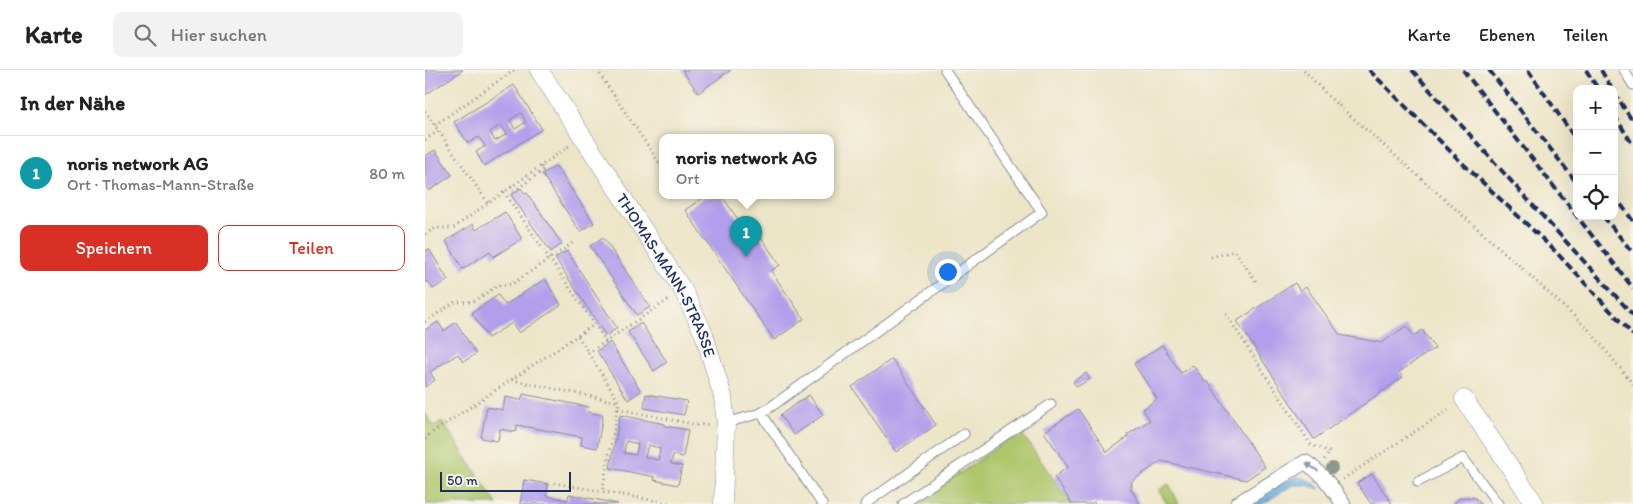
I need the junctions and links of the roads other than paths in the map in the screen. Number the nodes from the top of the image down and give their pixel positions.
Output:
1 (539, 70) edge
2 (945, 70) edge
3 (1623, 70) edge
4 (1633, 85) edge
5 (1464, 399) road end
6 (1051, 404) dead end
7 (761, 412) junction
8 (726, 422) junction
9 (964, 434) dead end
10 (1418, 482) dead end
11 (723, 504) edge
12 (823, 504) edge
13 (865, 504) edge
14 (903, 504) edge
15 (1237, 504) edge
16 (1343, 504) edge
17 (1498, 504) edge
18 (1534, 504) edge

1 - 8 street, THOMAS-MANN-STRASSE
2 - 7 lane
3 - 4 lane
5 - 18 street
6 - 14 lane
7 - 8 lane
7 - 12 lane
8 - 11 street, THOMAS-MANN-STRASSE
9 - 13 lane
10 - 17 lane
16 -> 15 street

